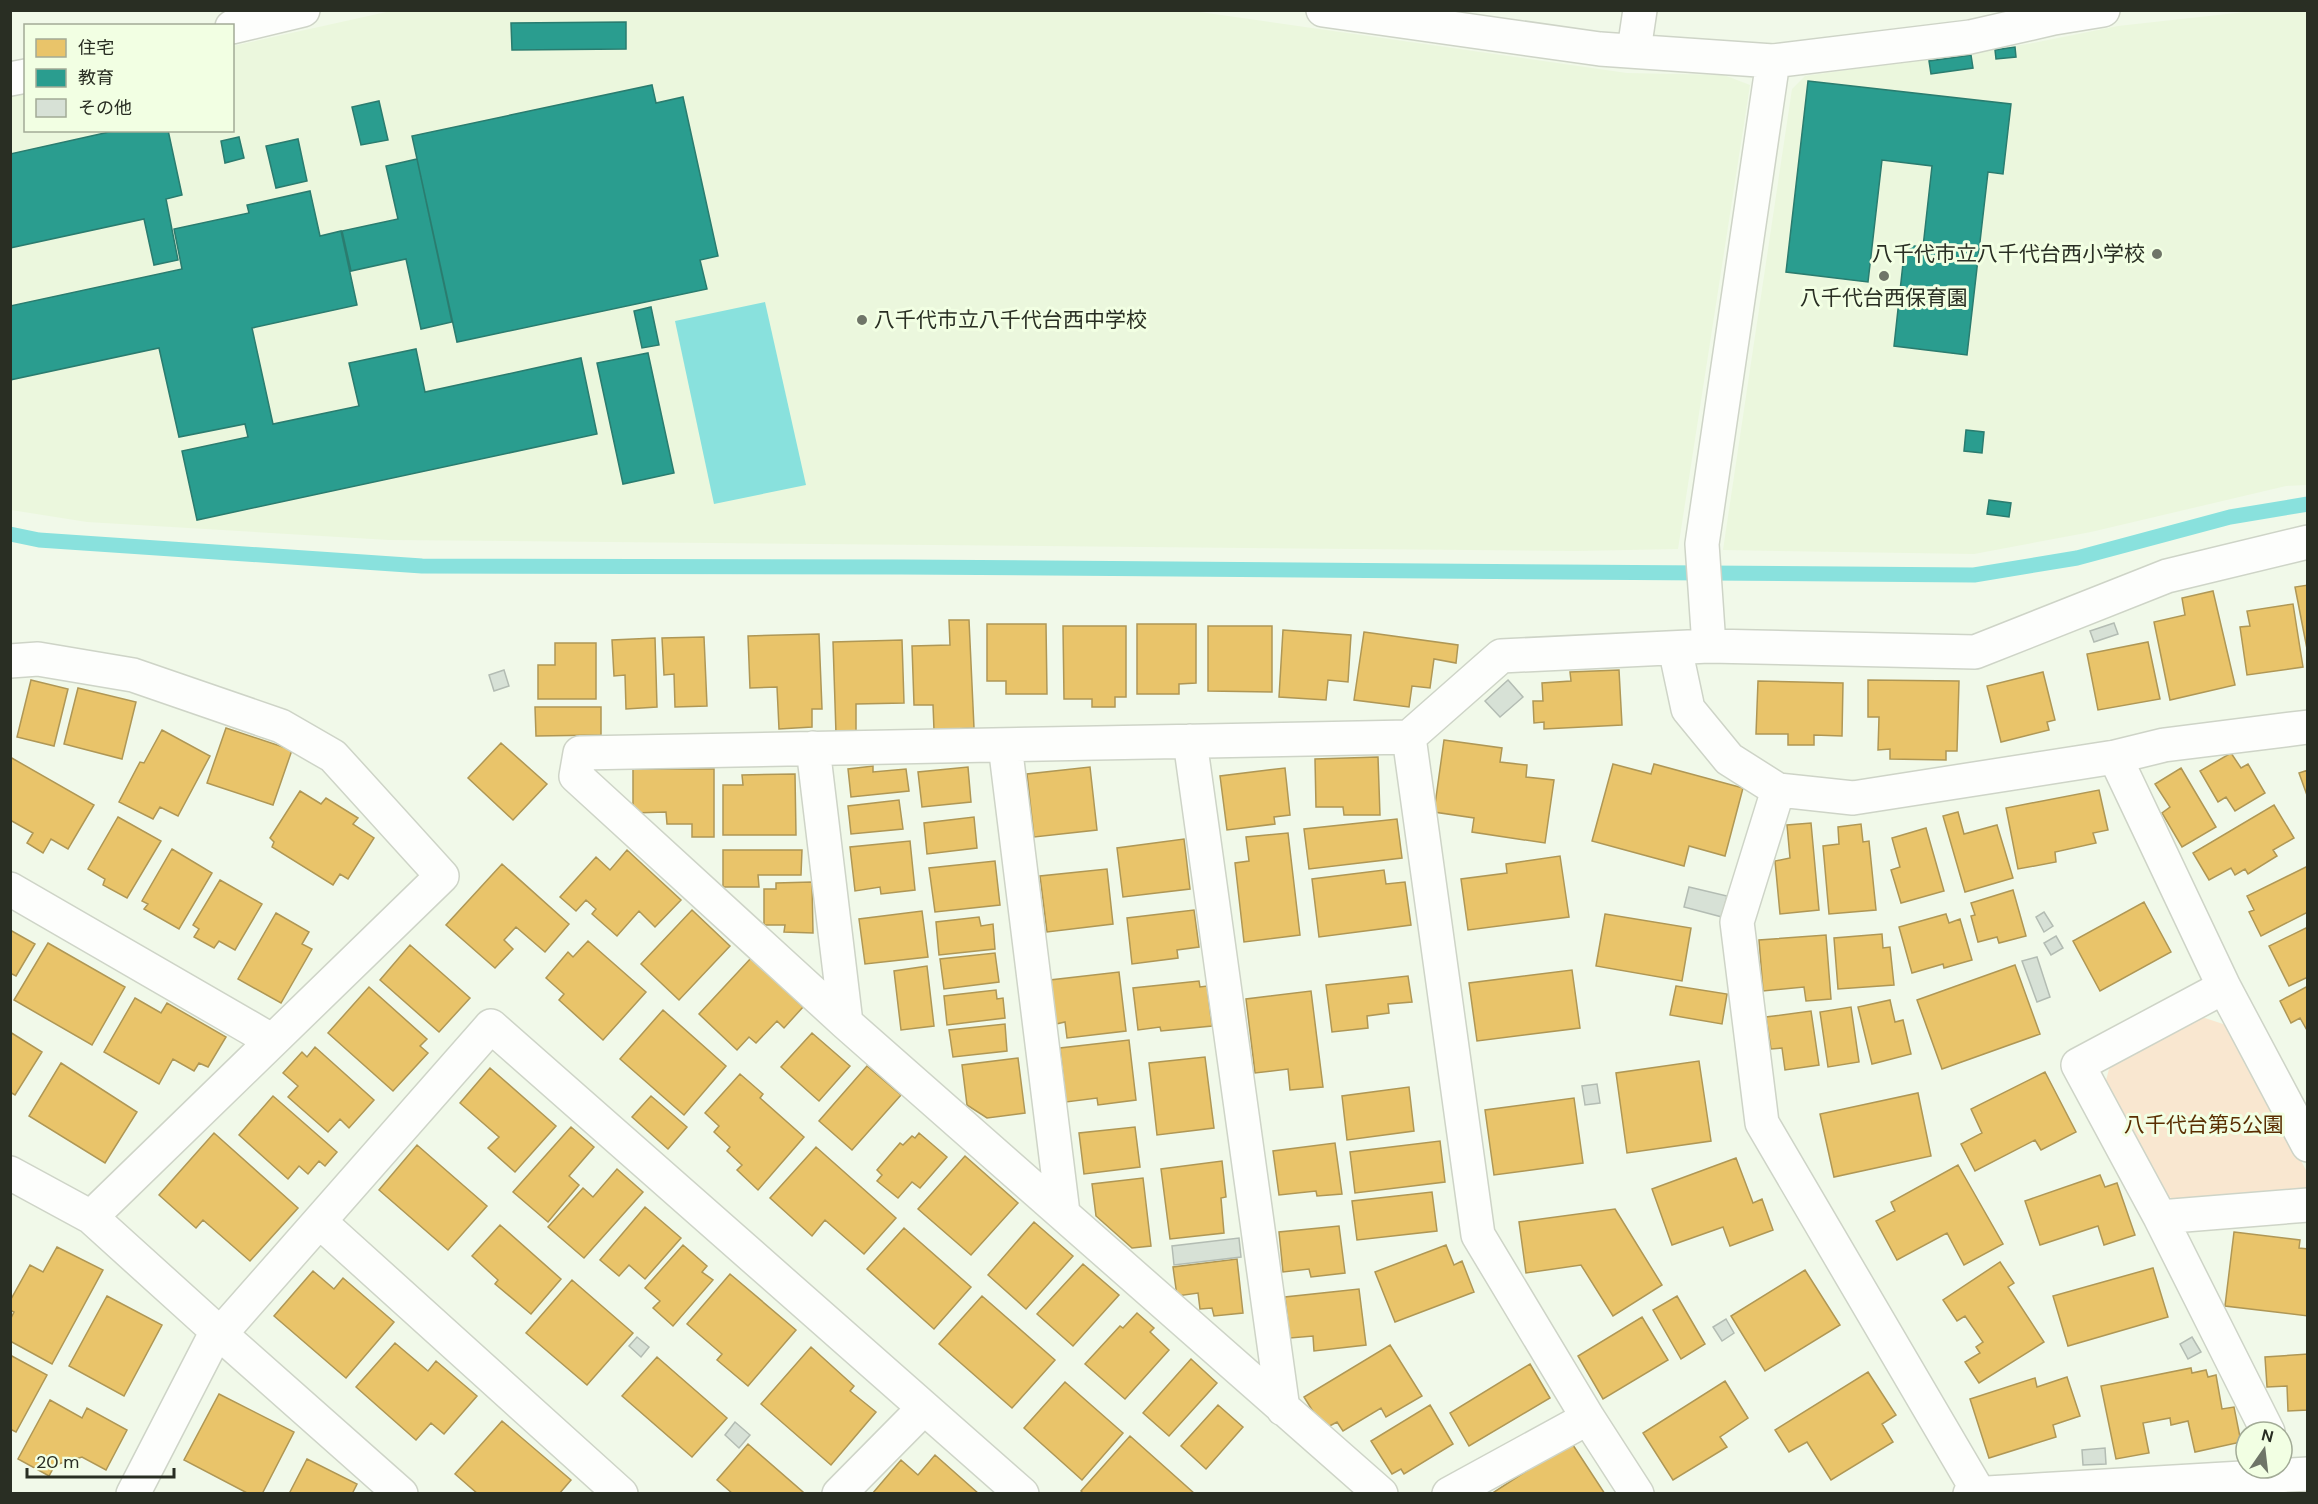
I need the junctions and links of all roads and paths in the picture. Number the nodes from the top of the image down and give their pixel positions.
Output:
1 (303, 10) edge
2 (1323, 10) edge
3 (1640, 10) edge
4 (2103, 10) edge
5 (2054, 14) edge
6 (234, 27) edge
7 (1634, 50) junction
8 (1773, 60) junction
9 (2307, 542) edge
10 (1709, 646) junction
11 (1675, 648) junction
12 (10, 661) edge
13 (2307, 727) edge
14 (1409, 737) junction
15 (1190, 741) junction
16 (1005, 745) junction
17 (813, 748) junction
18 (2115, 757) junction
19 (1778, 790) junction
20 (10, 889) edge
21 (2224, 987) junction
22 (846, 1023) junction
23 (271, 1040) junction
24 (2307, 1145) edge
25 (14, 1183) edge
26 (2307, 1205) edge
27 (1063, 1213) junction
28 (91, 1217) junction
29 (2160, 1217) junction
30 (320, 1222) junction
31 (219, 1332) junction
32 (924, 1408) junction
33 (1283, 1409) junction
34 (1588, 1418) junction
35 (2262, 1420) edge
36 (2234, 1479) edge
37 (1981, 1493) edge
38 (133, 1494) edge
39 (401, 1494) edge
40 (621, 1494) edge
41 (840, 1494) edge
42 (1022, 1494) edge
43 (1381, 1494) edge
44 (1449, 1494) edge
45 (1637, 1494) edge

1 - 6 street
2 - 7 street
3 - 7 street
4 - 5 street
5 - 8 street
7 - 8 street
8 - 10 street
9 - 10 street
10 - 11 street
11 - 14 street
11 - 19 street
12 - 23 street
13 - 18 street
14 - 15 street
14 - 34 street
15 - 16 street
15 - 33 street
16 - 17 street
16 - 27 street
17 - 22 street
17 - 22 street
18 - 19 street
18 - 21 street
19 - 37 street
20 - 23 street
21 - 24 street
21 - 29 street
22 - 27 street
23 - 28 street
25 - 28 street
26 - 29 street
27 - 33 street
28 - 31 street
29 - 35 street
30 - 31 street
30 - 32 street
30 - 40 street
31 - 38 street
31 - 39 street
32 - 41 street
32 - 42 street
33 - 43 street
34 - 44 street
34 - 45 street
36 - 37 street

